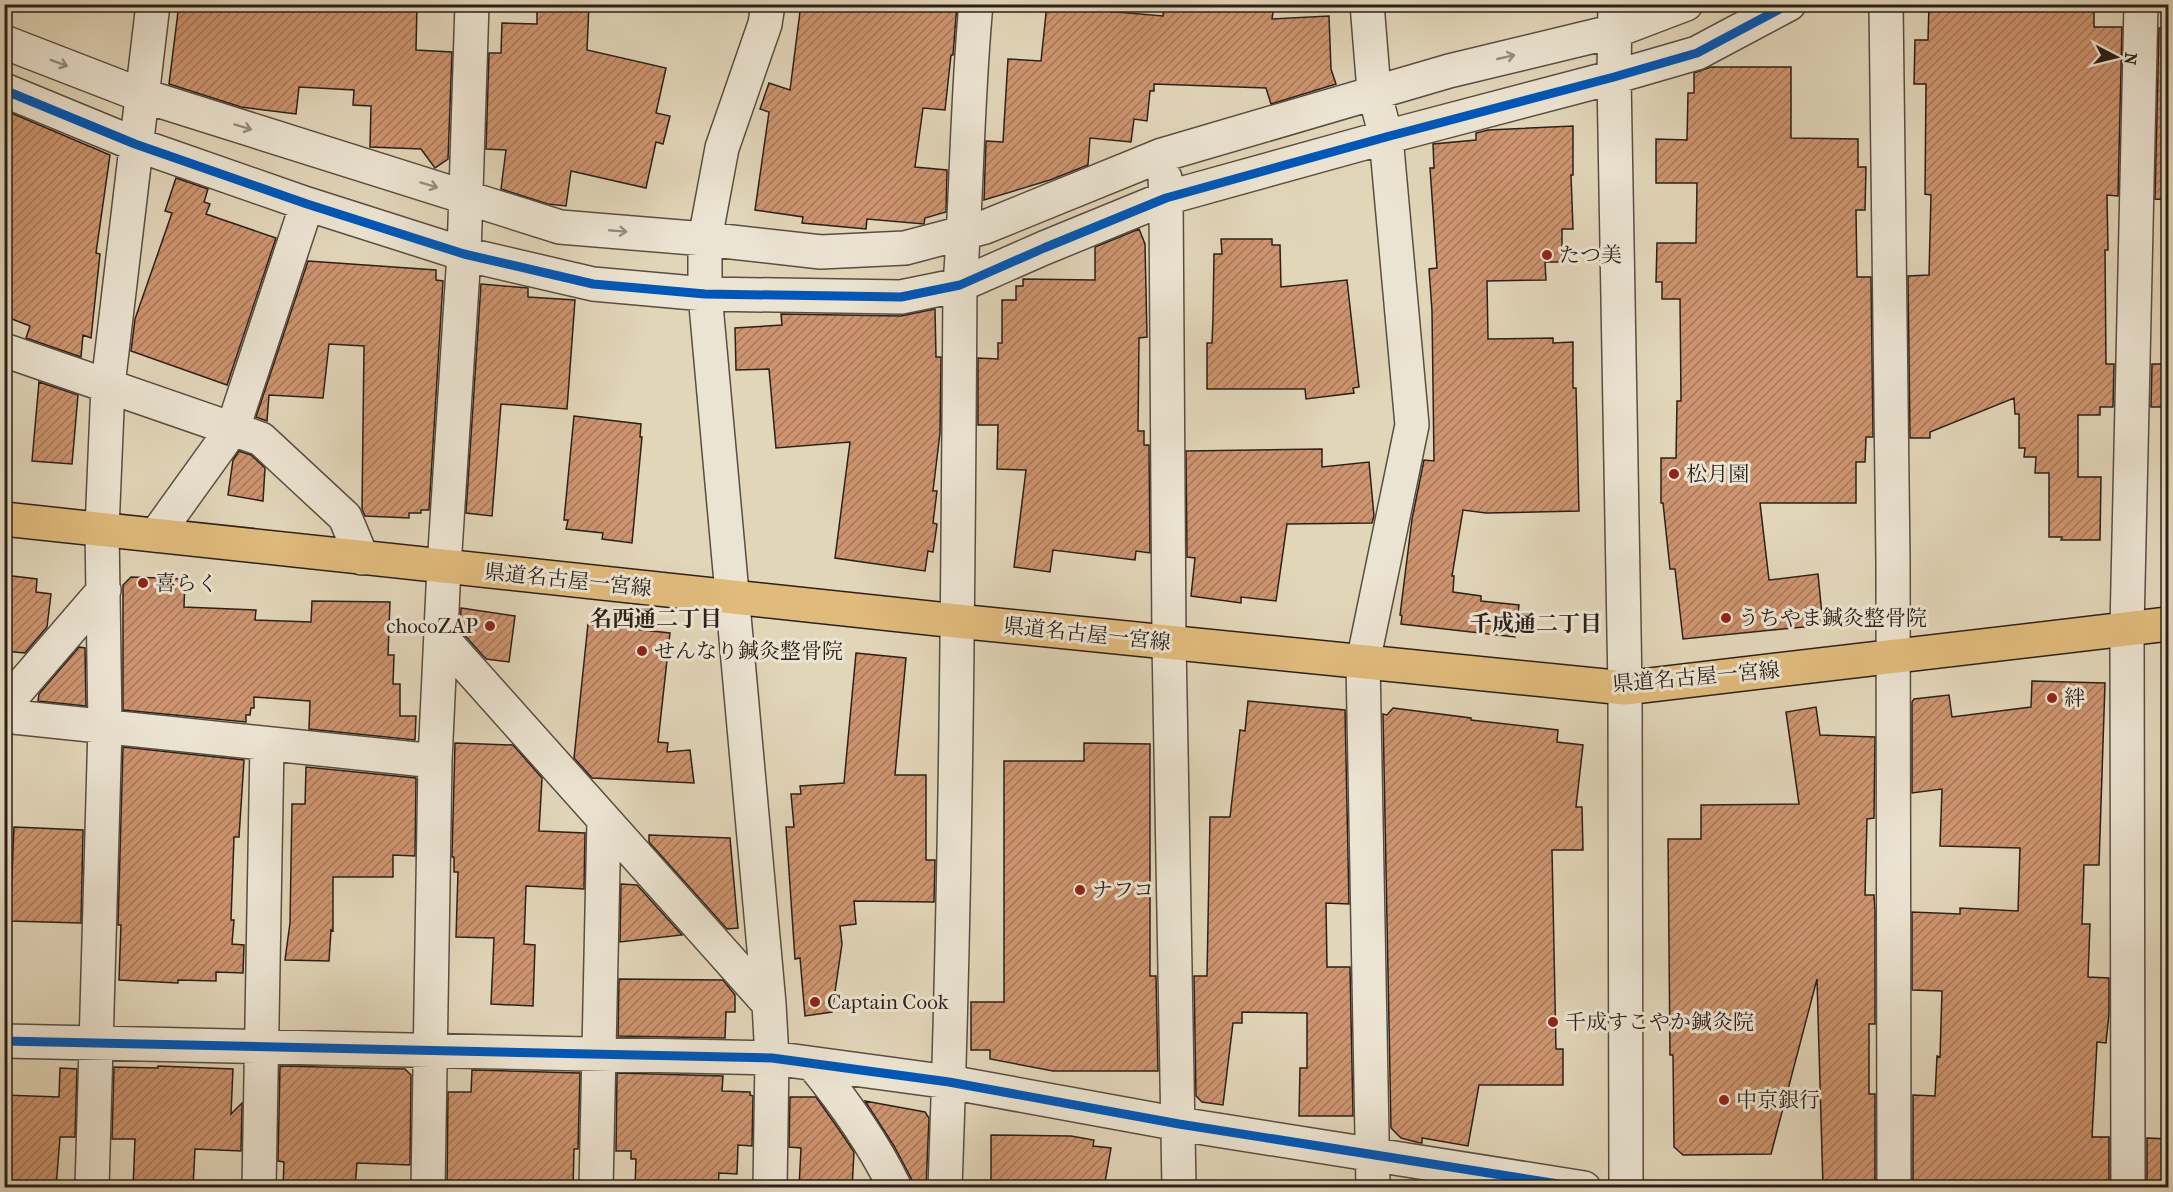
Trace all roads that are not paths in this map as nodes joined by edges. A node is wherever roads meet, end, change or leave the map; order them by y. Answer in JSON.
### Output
{"nodes":[{"id":1,"x":153,"y":4,"type":"edge"},
{"id":2,"x":472,"y":4,"type":"edge"},
{"id":3,"x":768,"y":4,"type":"edge"},
{"id":4,"x":976,"y":4,"type":"edge"},
{"id":5,"x":1367,"y":4,"type":"edge"},
{"id":6,"x":1686,"y":4,"type":"edge"},
{"id":7,"x":1789,"y":4,"type":"edge"},
{"id":8,"x":1887,"y":4,"type":"edge"},
{"id":9,"x":2141,"y":4,"type":"edge"},
{"id":10,"x":1615,"y":18,"type":"edge"},
{"id":11,"x":4,"y":42,"type":"edge"},
{"id":12,"x":1614,"y":77,"type":"junction"},
{"id":13,"x":4,"y":90,"type":"edge"},
{"id":14,"x":1374,"y":92,"type":"junction"},
{"id":15,"x":141,"y":95,"type":"junction"},
{"id":16,"x":1386,"y":137,"type":"junction"},
{"id":17,"x":135,"y":144,"type":"junction"},
{"id":18,"x":1162,"y":155,"type":"junction"},
{"id":19,"x":465,"y":196,"type":"junction"},
{"id":20,"x":1166,"y":198,"type":"junction"},
{"id":21,"x":307,"y":204,"type":"junction"},
{"id":22,"x":964,"y":232,"type":"junction"},
{"id":23,"x":705,"y":238,"type":"junction"},
{"id":24,"x":464,"y":254,"type":"junction"},
{"id":25,"x":960,"y":285,"type":"junction"},
{"id":26,"x":705,"y":294,"type":"junction"},
{"id":27,"x":4,"y":350,"type":"edge"},
{"id":28,"x":108,"y":385,"type":"junction"},
{"id":29,"x":233,"y":428,"type":"junction"},
{"id":30,"x":4,"y":519,"type":"edge"},
{"id":31,"x":102,"y":529,"type":"junction"},
{"id":32,"x":156,"y":535,"type":"junction"},
{"id":33,"x":362,"y":558,"type":"junction"},
{"id":34,"x":444,"y":567,"type":"junction"},
{"id":35,"x":104,"y":590,"type":"junction"},
{"id":36,"x":733,"y":597,"type":"junction"},
{"id":37,"x":957,"y":621,"type":"junction"},
{"id":38,"x":2169,"y":624,"type":"edge"},
{"id":39,"x":2127,"y":628,"type":"junction"},
{"id":40,"x":441,"y":638,"type":"junction"},
{"id":41,"x":1170,"y":642,"type":"junction"},
{"id":42,"x":1893,"y":657,"type":"junction"},
{"id":43,"x":1363,"y":662,"type":"junction"},
{"id":44,"x":1625,"y":688,"type":"junction"},
{"id":45,"x":4,"y":706,"type":"edge"},
{"id":46,"x":4,"y":716,"type":"edge"},
{"id":47,"x":105,"y":727,"type":"junction"},
{"id":48,"x":267,"y":744,"type":"junction"},
{"id":49,"x":435,"y":761,"type":"junction"},
{"id":50,"x":604,"y":820,"type":"junction"},
{"id":51,"x":769,"y":1004,"type":"junction"},
{"id":52,"x":4,"y":1041,"type":"edge"},
{"id":53,"x":97,"y":1043,"type":"junction"},
{"id":54,"x":263,"y":1047,"type":"junction"},
{"id":55,"x":430,"y":1052,"type":"junction"},
{"id":56,"x":600,"y":1055,"type":"junction"},
{"id":57,"x":772,"y":1058,"type":"junction"},
{"id":58,"x":813,"y":1064,"type":"junction"},
{"id":59,"x":949,"y":1082,"type":"junction"},
{"id":60,"x":1179,"y":1124,"type":"junction"},
{"id":61,"x":1373,"y":1154,"type":"junction"},
{"id":62,"x":92,"y":1188,"type":"edge"},
{"id":63,"x":259,"y":1188,"type":"edge"},
{"id":64,"x":428,"y":1188,"type":"edge"},
{"id":65,"x":596,"y":1188,"type":"edge"},
{"id":66,"x":770,"y":1188,"type":"edge"},
{"id":67,"x":895,"y":1188,"type":"edge"},
{"id":68,"x":945,"y":1188,"type":"edge"},
{"id":69,"x":1179,"y":1188,"type":"edge"},
{"id":70,"x":1373,"y":1188,"type":"edge"},
{"id":71,"x":1584,"y":1188,"type":"edge"},
{"id":72,"x":1626,"y":1188,"type":"edge"},
{"id":73,"x":1894,"y":1188,"type":"edge"},
{"id":74,"x":2128,"y":1188,"type":"edge"}],
"edges":[{"from":1,"to":15,"type":"street"},
{"from":2,"to":19,"type":"street"},
{"from":3,"to":23,"type":"street"},
{"from":4,"to":22,"type":"street"},
{"from":5,"to":14,"type":"street"},
{"from":6,"to":10,"type":"street"},
{"from":7,"to":12,"type":"street"},
{"from":8,"to":42,"type":"street"},
{"from":9,"to":39,"type":"street"},
{"from":10,"to":12,"type":"street"},
{"from":14,"to":10,"type":"street","one_way":true},
{"from":11,"to":15,"type":"street","one_way":true},
{"from":12,"to":16,"type":"street"},
{"from":12,"to":44,"type":"street"},
{"from":13,"to":17,"type":"street"},
{"from":14,"to":16,"type":"street"},
{"from":14,"to":18,"type":"street"},
{"from":15,"to":17,"type":"street"},
{"from":15,"to":19,"type":"street","one_way":true},
{"from":16,"to":20,"type":"street"},
{"from":16,"to":43,"type":"street"},
{"from":17,"to":21,"type":"street"},
{"from":17,"to":28,"type":"street"},
{"from":18,"to":20,"type":"street"},
{"from":18,"to":22,"type":"street"},
{"from":19,"to":23,"type":"street","one_way":true},
{"from":19,"to":24,"type":"street"},
{"from":20,"to":25,"type":"street"},
{"from":20,"to":41,"type":"street"},
{"from":21,"to":24,"type":"street"},
{"from":21,"to":29,"type":"street"},
{"from":22,"to":23,"type":"street"},
{"from":22,"to":25,"type":"street"},
{"from":23,"to":26,"type":"street"},
{"from":24,"to":26,"type":"street"},
{"from":24,"to":34,"type":"street"},
{"from":25,"to":26,"type":"street"},
{"from":25,"to":37,"type":"street"},
{"from":26,"to":36,"type":"street"},
{"from":27,"to":28,"type":"street"},
{"from":28,"to":29,"type":"street"},
{"from":28,"to":31,"type":"street"},
{"from":29,"to":32,"type":"street"},
{"from":29,"to":33,"type":"street"},
{"from":30,"to":31,"type":"main road","name":"県道名古屋一宮線"},
{"from":31,"to":32,"type":"main road","name":"県道名古屋一宮線"},
{"from":31,"to":35,"type":"street"},
{"from":32,"to":33,"type":"main road","name":"県道名古屋一宮線"},
{"from":33,"to":34,"type":"main road","name":"県道名古屋一宮線"},
{"from":34,"to":36,"type":"main road","name":"県道名古屋一宮線"},
{"from":34,"to":40,"type":"street"},
{"from":35,"to":45,"type":"street"},
{"from":35,"to":47,"type":"street"},
{"from":36,"to":37,"type":"main road","name":"県道名古屋一宮線"},
{"from":36,"to":51,"type":"street"},
{"from":37,"to":41,"type":"main road","name":"県道名古屋一宮線"},
{"from":37,"to":59,"type":"street"},
{"from":38,"to":39,"type":"main road","name":"県道名古屋一宮線"},
{"from":39,"to":42,"type":"main road","name":"県道名古屋一宮線"},
{"from":39,"to":74,"type":"street"},
{"from":40,"to":49,"type":"street"},
{"from":40,"to":50,"type":"street"},
{"from":41,"to":43,"type":"main road","name":"県道名古屋一宮線"},
{"from":41,"to":60,"type":"street"},
{"from":42,"to":44,"type":"main road","name":"県道名古屋一宮線"},
{"from":42,"to":73,"type":"street"},
{"from":43,"to":44,"type":"main road","name":"県道名古屋一宮線"},
{"from":43,"to":61,"type":"street"},
{"from":44,"to":72,"type":"street"},
{"from":46,"to":47,"type":"street"},
{"from":47,"to":48,"type":"street"},
{"from":47,"to":53,"type":"street"},
{"from":48,"to":49,"type":"street"},
{"from":48,"to":54,"type":"street"},
{"from":49,"to":55,"type":"street"},
{"from":50,"to":51,"type":"street"},
{"from":50,"to":56,"type":"street"},
{"from":51,"to":57,"type":"street"},
{"from":52,"to":53,"type":"street"},
{"from":53,"to":54,"type":"street"},
{"from":53,"to":62,"type":"street"},
{"from":54,"to":55,"type":"street"},
{"from":54,"to":63,"type":"street"},
{"from":55,"to":56,"type":"street"},
{"from":55,"to":64,"type":"street"},
{"from":56,"to":57,"type":"street"},
{"from":56,"to":65,"type":"street"},
{"from":57,"to":58,"type":"street"},
{"from":57,"to":66,"type":"street"},
{"from":58,"to":59,"type":"street"},
{"from":58,"to":67,"type":"street"},
{"from":59,"to":60,"type":"street"},
{"from":59,"to":68,"type":"street"},
{"from":60,"to":61,"type":"street"},
{"from":60,"to":69,"type":"street"},
{"from":61,"to":70,"type":"street"},
{"from":61,"to":71,"type":"street"}]}
